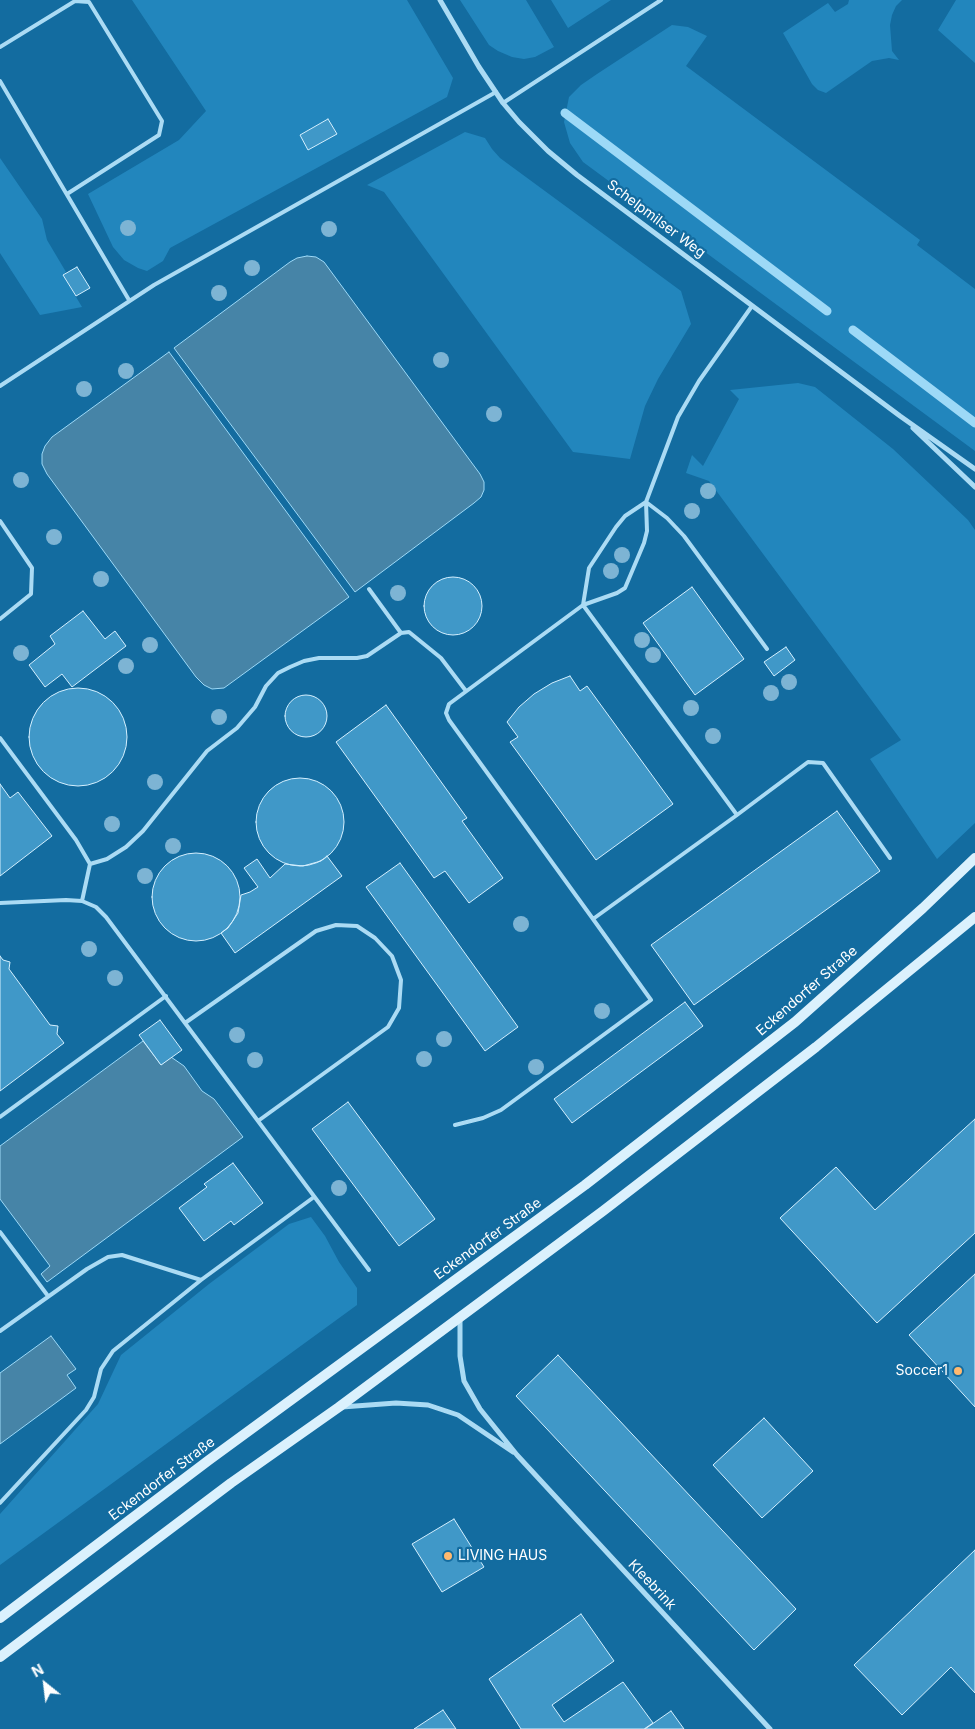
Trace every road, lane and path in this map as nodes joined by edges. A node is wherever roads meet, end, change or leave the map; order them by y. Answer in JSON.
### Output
{"nodes":[{"id":1,"x":440,"y":0,"type":"edge"},
{"id":2,"x":661,"y":0,"type":"edge"},
{"id":3,"x":0,"y":47,"type":"edge"},
{"id":4,"x":0,"y":81,"type":"edge"},
{"id":5,"x":496,"y":92,"type":"junction"},
{"id":6,"x":504,"y":103,"type":"junction"},
{"id":7,"x":66,"y":194,"type":"junction"},
{"id":8,"x":129,"y":300,"type":"junction"},
{"id":9,"x":752,"y":306,"type":"junction"},
{"id":10,"x":0,"y":386,"type":"edge"},
{"id":11,"x":900,"y":416,"type":"junction"},
{"id":12,"x":975,"y":469,"type":"edge"},
{"id":13,"x":975,"y":487,"type":"edge"},
{"id":14,"x":646,"y":502,"type":"junction"},
{"id":15,"x":0,"y":521,"type":"edge"},
{"id":16,"x":369,"y":589,"type":"dead end"},
{"id":17,"x":583,"y":605,"type":"junction"},
{"id":18,"x":0,"y":619,"type":"edge"},
{"id":19,"x":401,"y":633,"type":"junction"},
{"id":20,"x":767,"y":650,"type":"dead end"},
{"id":21,"x":466,"y":691,"type":"junction"},
{"id":22,"x":0,"y":738,"type":"edge"},
{"id":23,"x":737,"y":815,"type":"junction"},
{"id":24,"x":890,"y":858,"type":"dead end"},
{"id":25,"x":975,"y":858,"type":"edge"},
{"id":26,"x":90,"y":864,"type":"junction"},
{"id":27,"x":82,"y":902,"type":"junction"},
{"id":28,"x":0,"y":903,"type":"edge"},
{"id":29,"x":975,"y":917,"type":"edge"},
{"id":30,"x":592,"y":919,"type":"junction"},
{"id":31,"x":166,"y":996,"type":"junction"},
{"id":32,"x":185,"y":1023,"type":"junction"},
{"id":33,"x":0,"y":1117,"type":"edge"},
{"id":34,"x":258,"y":1121,"type":"junction"},
{"id":35,"x":455,"y":1126,"type":"dead end"},
{"id":36,"x":314,"y":1197,"type":"junction"},
{"id":37,"x":0,"y":1232,"type":"edge"},
{"id":38,"x":370,"y":1270,"type":"dead end"},
{"id":39,"x":201,"y":1280,"type":"junction"},
{"id":40,"x":48,"y":1296,"type":"junction"},
{"id":41,"x":460,"y":1318,"type":"junction"},
{"id":42,"x":0,"y":1331,"type":"edge"},
{"id":43,"x":339,"y":1407,"type":"junction"},
{"id":44,"x":517,"y":1455,"type":"junction"},
{"id":45,"x":0,"y":1503,"type":"edge"},
{"id":46,"x":0,"y":1618,"type":"edge"},
{"id":47,"x":0,"y":1657,"type":"edge"},
{"id":48,"x":770,"y":1729,"type":"edge"}],
"edges":[{"from":1,"to":5,"type":"street","name":"Schelpmilser Weg"},
{"from":2,"to":6,"type":"lane"},
{"from":3,"to":7,"type":"lane"},
{"from":4,"to":7,"type":"lane"},
{"from":5,"to":6,"type":"street","name":"Schelpmilser Weg"},
{"from":5,"to":8,"type":"lane"},
{"from":6,"to":9,"type":"street","name":"Schelpmilser Weg"},
{"from":7,"to":8,"type":"lane"},
{"from":8,"to":10,"type":"lane"},
{"from":9,"to":11,"type":"street","name":"Schelpmilser Weg"},
{"from":9,"to":14,"type":"lane"},
{"from":11,"to":12,"type":"street","name":"Schelpmilser Weg"},
{"from":11,"to":13,"type":"street","name":"Schelpmilser Weg"},
{"from":14,"to":17,"type":"lane"},
{"from":14,"to":17,"type":"lane"},
{"from":14,"to":20,"type":"lane"},
{"from":15,"to":18,"type":"lane"},
{"from":16,"to":19,"type":"lane"},
{"from":17,"to":21,"type":"lane"},
{"from":17,"to":23,"type":"lane"},
{"from":19,"to":21,"type":"lane"},
{"from":19,"to":26,"type":"lane"},
{"from":21,"to":30,"type":"lane"},
{"from":22,"to":26,"type":"lane"},
{"from":23,"to":24,"type":"lane"},
{"from":23,"to":30,"type":"lane"},
{"from":25,"to":46,"type":"main road","name":"Eckendorfer Straße"},
{"from":26,"to":27,"type":"lane"},
{"from":27,"to":28,"type":"lane"},
{"from":27,"to":31,"type":"lane"},
{"from":29,"to":41,"type":"main road"},
{"from":30,"to":35,"type":"lane"},
{"from":31,"to":32,"type":"lane"},
{"from":31,"to":33,"type":"lane"},
{"from":32,"to":34,"type":"lane"},
{"from":32,"to":34,"type":"lane"},
{"from":34,"to":36,"type":"lane"},
{"from":36,"to":38,"type":"lane"},
{"from":36,"to":39,"type":"lane"},
{"from":37,"to":40,"type":"lane"},
{"from":39,"to":40,"type":"lane"},
{"from":39,"to":45,"type":"lane"},
{"from":40,"to":42,"type":"lane"},
{"from":41,"to":43,"type":"main road"},
{"from":41,"to":44,"type":"street","name":"Kleebrink"},
{"from":43,"to":44,"type":"street","name":"Kleebrink"},
{"from":43,"to":47,"type":"main road"},
{"from":44,"to":48,"type":"street","name":"Kleebrink"}]}
